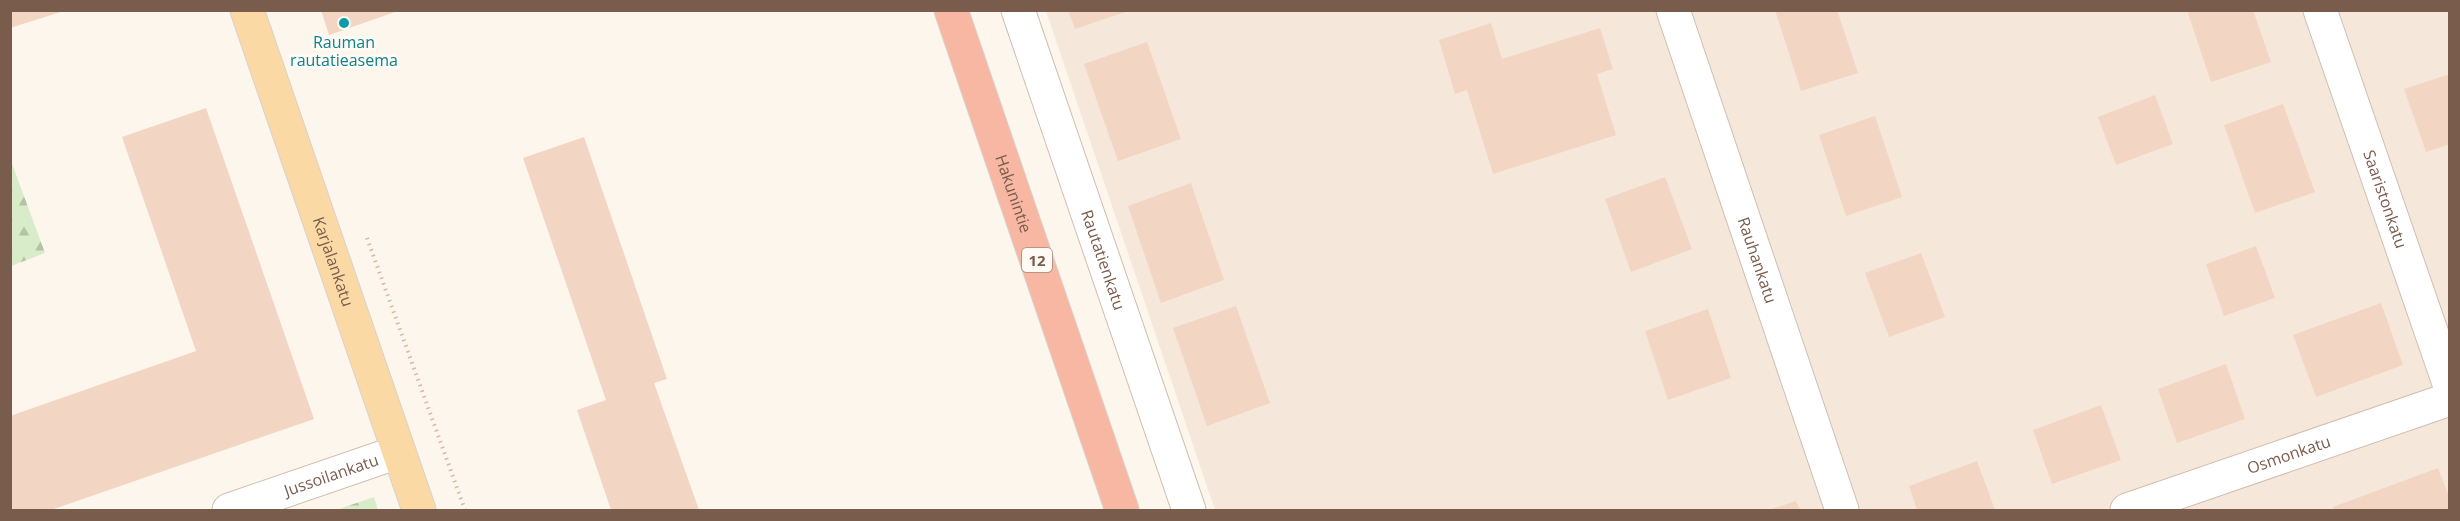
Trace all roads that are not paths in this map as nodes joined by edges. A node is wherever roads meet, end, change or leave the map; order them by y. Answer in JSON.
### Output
{"nodes":[{"id":1,"x":247,"y":10,"type":"edge"},
{"id":2,"x":951,"y":10,"type":"edge"},
{"id":3,"x":1018,"y":10,"type":"edge"},
{"id":4,"x":1673,"y":10,"type":"edge"},
{"id":5,"x":2320,"y":10,"type":"edge"},
{"id":6,"x":2450,"y":386,"type":"edge"},
{"id":7,"x":2450,"y":399,"type":"edge"},
{"id":8,"x":398,"y":452,"type":"junction"},
{"id":9,"x":229,"y":510,"type":"edge"},
{"id":10,"x":419,"y":510,"type":"edge"},
{"id":11,"x":1122,"y":510,"type":"edge"},
{"id":12,"x":1189,"y":510,"type":"edge"},
{"id":13,"x":1842,"y":510,"type":"edge"},
{"id":14,"x":2127,"y":510,"type":"edge"}],
"edges":[{"from":1,"to":8,"type":"main road","name":"Karjalankatu"},
{"from":2,"to":11,"type":"highway","name":"Hakunintie","number":"12"},
{"from":3,"to":12,"type":"street","name":"Rautatienkatu"},
{"from":4,"to":13,"type":"street","name":"Rauhankatu"},
{"from":5,"to":6,"type":"street","name":"Saaristonkatu"},
{"from":7,"to":14,"type":"street","name":"Osmonkatu"},
{"from":8,"to":9,"type":"street","name":"Jussoilankatu"},
{"from":8,"to":10,"type":"main road","name":"Karjalankatu"}]}
